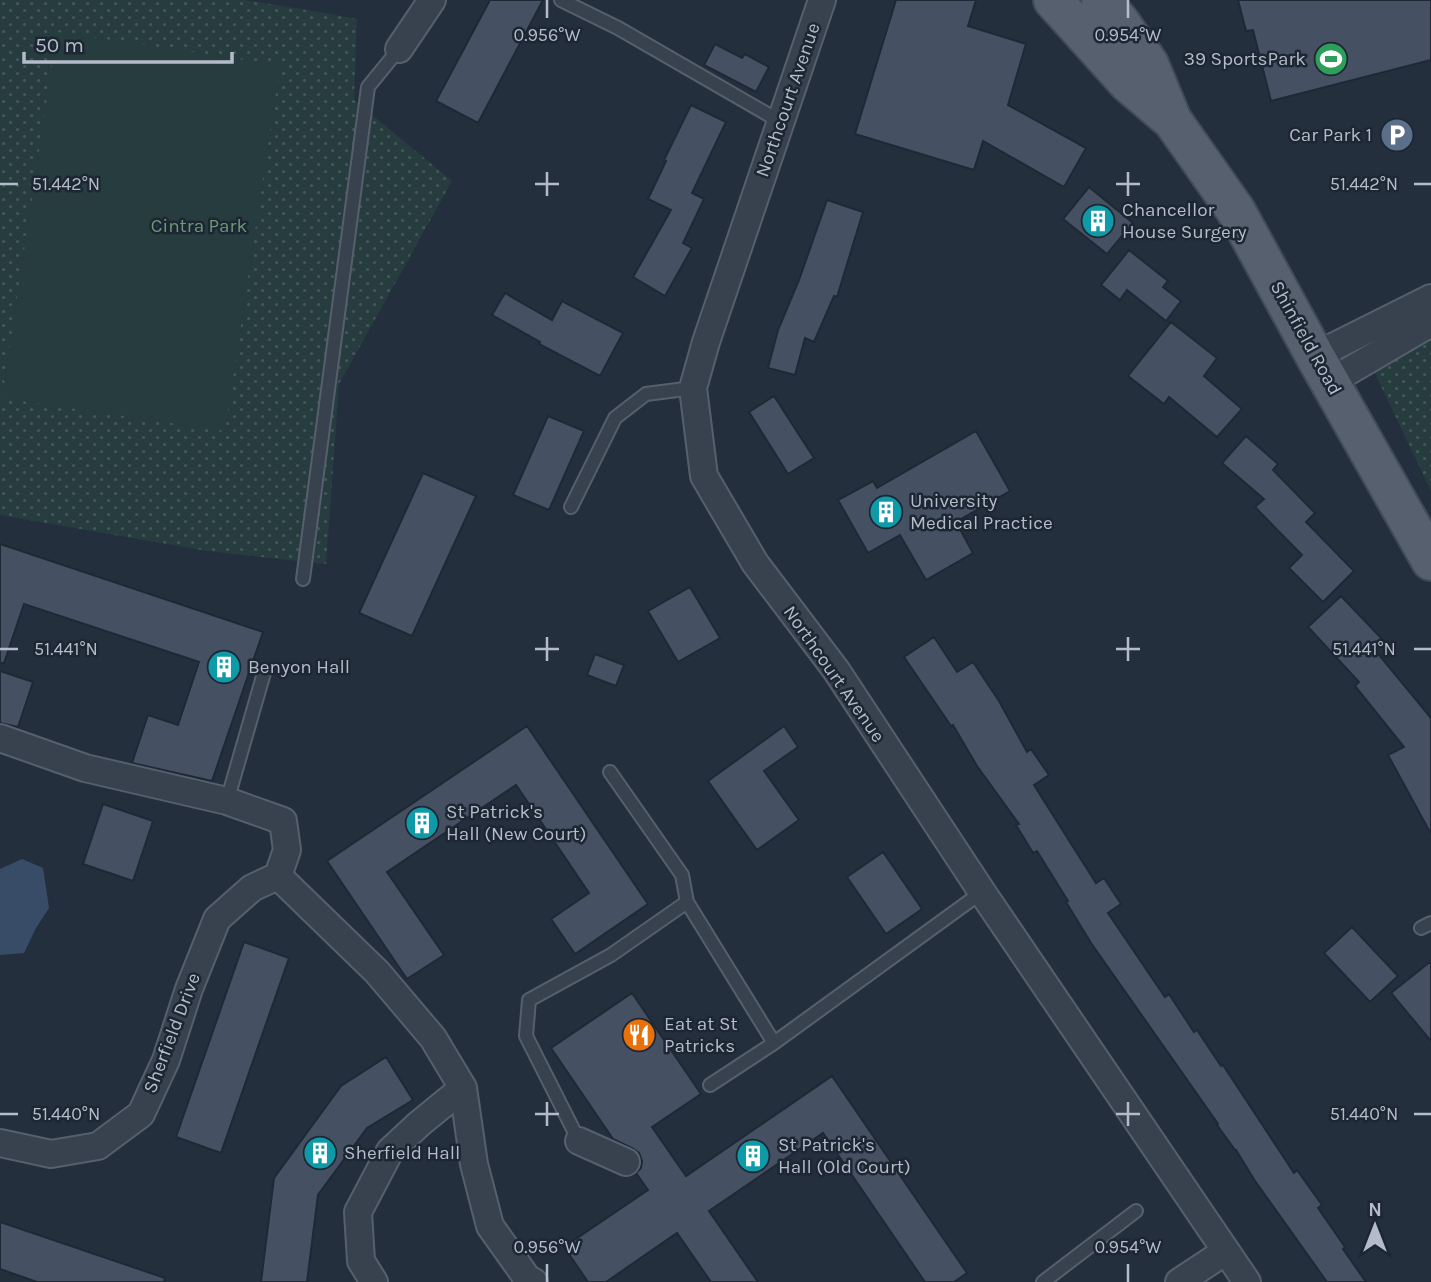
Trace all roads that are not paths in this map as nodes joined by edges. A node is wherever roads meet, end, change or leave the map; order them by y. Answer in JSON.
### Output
{"nodes":[{"id":1,"x":432,"y":0,"type":"edge"},
{"id":2,"x":561,"y":0,"type":"edge"},
{"id":3,"x":822,"y":0,"type":"edge"},
{"id":4,"x":1053,"y":0,"type":"edge"},
{"id":5,"x":1101,"y":0,"type":"edge"},
{"id":6,"x":399,"y":49,"type":"joint"},
{"id":7,"x":1172,"y":120,"type":"junction"},
{"id":8,"x":781,"y":122,"type":"junction"},
{"id":9,"x":1431,"y":298,"type":"edge"},
{"id":10,"x":1431,"y":323,"type":"edge"},
{"id":11,"x":1322,"y":369,"type":"junction"},
{"id":12,"x":693,"y":388,"type":"junction"},
{"id":13,"x":571,"y":507,"type":"dead end"},
{"id":14,"x":1431,"y":561,"type":"edge"},
{"id":15,"x":303,"y":579,"type":"dead end"},
{"id":16,"x":264,"y":673,"type":"dead end"},
{"id":17,"x":0,"y":738,"type":"edge"},
{"id":18,"x":610,"y":772,"type":"dead end"},
{"id":19,"x":227,"y":801,"type":"junction"},
{"id":20,"x":278,"y":876,"type":"junction"},
{"id":21,"x":982,"y":892,"type":"junction"},
{"id":22,"x":687,"y":902,"type":"junction"},
{"id":23,"x":774,"y":1043,"type":"junction"},
{"id":24,"x":710,"y":1085,"type":"dead end"},
{"id":25,"x":464,"y":1088,"type":"junction"},
{"id":26,"x":579,"y":1141,"type":"joint"},
{"id":27,"x":0,"y":1143,"type":"edge"},
{"id":28,"x":626,"y":1162,"type":"dead end"},
{"id":29,"x":1136,"y":1211,"type":"dead end"},
{"id":30,"x":1226,"y":1251,"type":"junction"},
{"id":31,"x":374,"y":1282,"type":"edge"},
{"id":32,"x":534,"y":1282,"type":"edge"},
{"id":33,"x":1043,"y":1282,"type":"edge"},
{"id":34,"x":1180,"y":1282,"type":"edge"},
{"id":35,"x":1247,"y":1282,"type":"edge"}],
"edges":[{"from":1,"to":6,"type":"street"},
{"from":2,"to":8,"type":"lane"},
{"from":3,"to":8,"type":"street","name":"Northcourt Avenue"},
{"from":4,"to":7,"type":"main road","name":"Shinfield Road"},
{"from":5,"to":7,"type":"main road","name":"Shinfield Road"},
{"from":6,"to":15,"type":"lane"},
{"from":7,"to":11,"type":"main road","name":"Shinfield Road"},
{"from":8,"to":12,"type":"street","name":"Northcourt Avenue"},
{"from":9,"to":11,"type":"street"},
{"from":10,"to":11,"type":"street"},
{"from":11,"to":14,"type":"main road","name":"Shinfield Road"},
{"from":12,"to":13,"type":"lane"},
{"from":12,"to":21,"type":"street","name":"Northcourt Avenue"},
{"from":16,"to":19,"type":"lane"},
{"from":17,"to":19,"type":"street"},
{"from":18,"to":22,"type":"lane"},
{"from":19,"to":20,"type":"street"},
{"from":20,"to":25,"type":"street"},
{"from":20,"to":27,"type":"street","name":"Sherfield Drive"},
{"from":21,"to":23,"type":"lane"},
{"from":21,"to":30,"type":"street","name":"Northcourt Avenue"},
{"from":22,"to":23,"type":"lane"},
{"from":22,"to":26,"type":"lane"},
{"from":23,"to":24,"type":"lane"},
{"from":25,"to":31,"type":"street"},
{"from":25,"to":32,"type":"street"},
{"from":26,"to":28,"type":"street"},
{"from":29,"to":33,"type":"lane"},
{"from":30,"to":34,"type":"street"},
{"from":30,"to":35,"type":"street","name":"Northcourt Avenue"}]}
